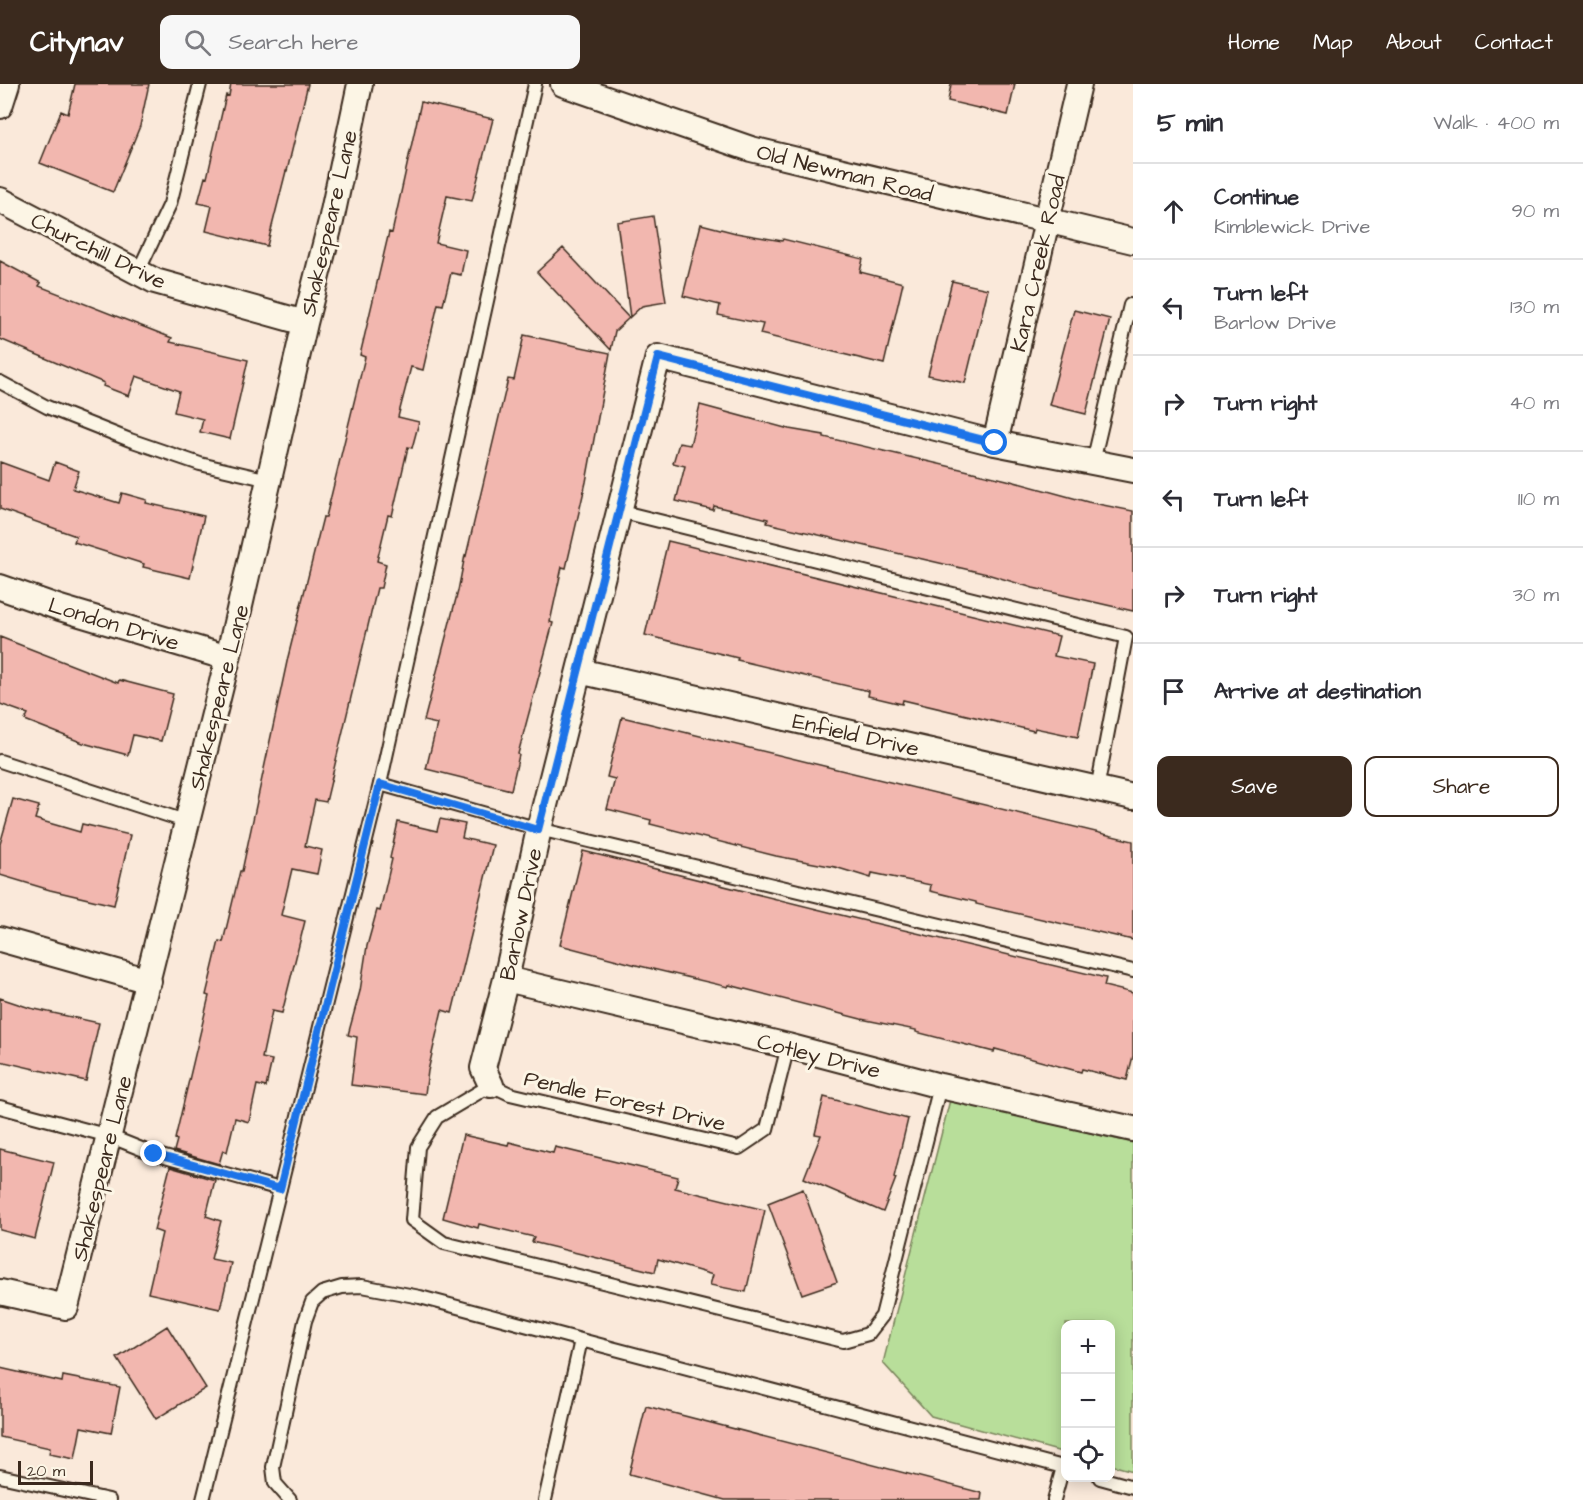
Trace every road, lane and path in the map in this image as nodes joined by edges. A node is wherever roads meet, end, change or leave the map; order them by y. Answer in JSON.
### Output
{"nodes":[{"id":1,"x":7,"y":84,"type":"edge"},
{"id":2,"x":200,"y":84,"type":"edge"},
{"id":3,"x":360,"y":84,"type":"edge"},
{"id":4,"x":536,"y":84,"type":"edge"},
{"id":5,"x":563,"y":84,"type":"edge"},
{"id":6,"x":1079,"y":84,"type":"edge"},
{"id":7,"x":0,"y":106,"type":"edge"},
{"id":8,"x":0,"y":200,"type":"edge"},
{"id":9,"x":1046,"y":220,"type":"junction"},
{"id":10,"x":1133,"y":241,"type":"edge"},
{"id":11,"x":138,"y":272,"type":"junction"},
{"id":12,"x":1133,"y":306,"type":"edge"},
{"id":13,"x":305,"y":323,"type":"junction"},
{"id":14,"x":0,"y":382,"type":"edge"},
{"id":15,"x":995,"y":443,"type":"junction"},
{"id":16,"x":1093,"y":462,"type":"junction"},
{"id":17,"x":1133,"y":470,"type":"edge"},
{"id":18,"x":269,"y":480,"type":"junction"},
{"id":19,"x":619,"y":511,"type":"junction"},
{"id":20,"x":0,"y":587,"type":"edge"},
{"id":21,"x":228,"y":658,"type":"junction"},
{"id":22,"x":579,"y":671,"type":"junction"},
{"id":23,"x":0,"y":761,"type":"edge"},
{"id":24,"x":380,"y":784,"type":"junction"},
{"id":25,"x":1096,"y":789,"type":"junction"},
{"id":26,"x":1133,"y":797,"type":"edge"},
{"id":27,"x":188,"y":822,"type":"junction"},
{"id":28,"x":538,"y":830,"type":"junction"},
{"id":29,"x":0,"y":939,"type":"edge"},
{"id":30,"x":1133,"y":971,"type":"edge"},
{"id":31,"x":506,"y":979,"type":"junction"},
{"id":32,"x":149,"y":981,"type":"junction"},
{"id":33,"x":788,"y":1046,"type":"junction"},
{"id":34,"x":491,"y":1085,"type":"junction"},
{"id":35,"x":940,"y":1086,"type":"junction"},
{"id":36,"x":0,"y":1107,"type":"edge"},
{"id":37,"x":1133,"y":1129,"type":"edge"},
{"id":38,"x":109,"y":1136,"type":"junction"},
{"id":39,"x":280,"y":1189,"type":"junction"},
{"id":40,"x":0,"y":1292,"type":"edge"},
{"id":41,"x":581,"y":1340,"type":"junction"},
{"id":42,"x":1061,"y":1466,"type":"edge"},
{"id":43,"x":0,"y":1476,"type":"edge"},
{"id":44,"x":1061,"y":1477,"type":"edge"},
{"id":45,"x":1115,"y":1482,"type":"edge"},
{"id":46,"x":1133,"y":1487,"type":"edge"},
{"id":47,"x":109,"y":1500,"type":"edge"},
{"id":48,"x":203,"y":1500,"type":"edge"},
{"id":49,"x":291,"y":1500,"type":"edge"},
{"id":50,"x":545,"y":1500,"type":"edge"},
{"id":51,"x":1054,"y":1500,"type":"edge"}],
"edges":[{"from":1,"to":7,"type":"street"},
{"from":2,"to":11,"type":"lane"},
{"from":3,"to":13,"type":"street","name":"Shakespeare Lane"},
{"from":4,"to":24,"type":"lane"},
{"from":5,"to":9,"type":"street","name":"Old Newman Road"},
{"from":6,"to":9,"type":"street","name":"Kara Creek Road"},
{"from":8,"to":11,"type":"street","name":"Churchill Drive"},
{"from":9,"to":10,"type":"street","name":"Old Newman Road"},
{"from":9,"to":15,"type":"street","name":"Kara Creek Road"},
{"from":11,"to":13,"type":"street","name":"Churchill Drive"},
{"from":12,"to":16,"type":"lane"},
{"from":13,"to":18,"type":"street","name":"Shakespeare Lane"},
{"from":14,"to":18,"type":"lane"},
{"from":15,"to":16,"type":"street"},
{"from":15,"to":19,"type":"street","name":"Barlow Drive"},
{"from":16,"to":17,"type":"street"},
{"from":18,"to":21,"type":"street","name":"Shakespeare Lane"},
{"from":19,"to":22,"type":"street","name":"Barlow Drive"},
{"from":19,"to":25,"type":"lane"},
{"from":20,"to":21,"type":"street","name":"London Drive"},
{"from":21,"to":27,"type":"street","name":"Shakespeare Lane"},
{"from":22,"to":25,"type":"street","name":"Enfield Drive"},
{"from":22,"to":28,"type":"street","name":"Barlow Drive"},
{"from":23,"to":27,"type":"lane"},
{"from":24,"to":28,"type":"lane"},
{"from":24,"to":39,"type":"lane"},
{"from":25,"to":26,"type":"street","name":"Enfield Drive"},
{"from":27,"to":32,"type":"street","name":"Shakespeare Lane"},
{"from":28,"to":30,"type":"lane"},
{"from":28,"to":31,"type":"street","name":"Barlow Drive"},
{"from":29,"to":32,"type":"street"},
{"from":31,"to":33,"type":"street","name":"Cotley Drive"},
{"from":31,"to":34,"type":"street","name":"Barlow Drive"},
{"from":32,"to":38,"type":"street","name":"Shakespeare Lane"},
{"from":33,"to":34,"type":"lane","name":"Pendle Forest Drive"},
{"from":33,"to":35,"type":"street","name":"Cotley Drive"},
{"from":34,"to":35,"type":"lane"},
{"from":35,"to":37,"type":"street","name":"Cotley Drive"},
{"from":36,"to":38,"type":"lane"},
{"from":38,"to":39,"type":"lane"},
{"from":38,"to":40,"type":"street","name":"Shakespeare Lane"},
{"from":39,"to":48,"type":"lane"},
{"from":41,"to":42,"type":"lane"},
{"from":41,"to":49,"type":"lane"},
{"from":41,"to":50,"type":"lane"},
{"from":43,"to":47,"type":"lane"},
{"from":44,"to":51,"type":"lane"},
{"from":45,"to":46,"type":"lane"}]}
